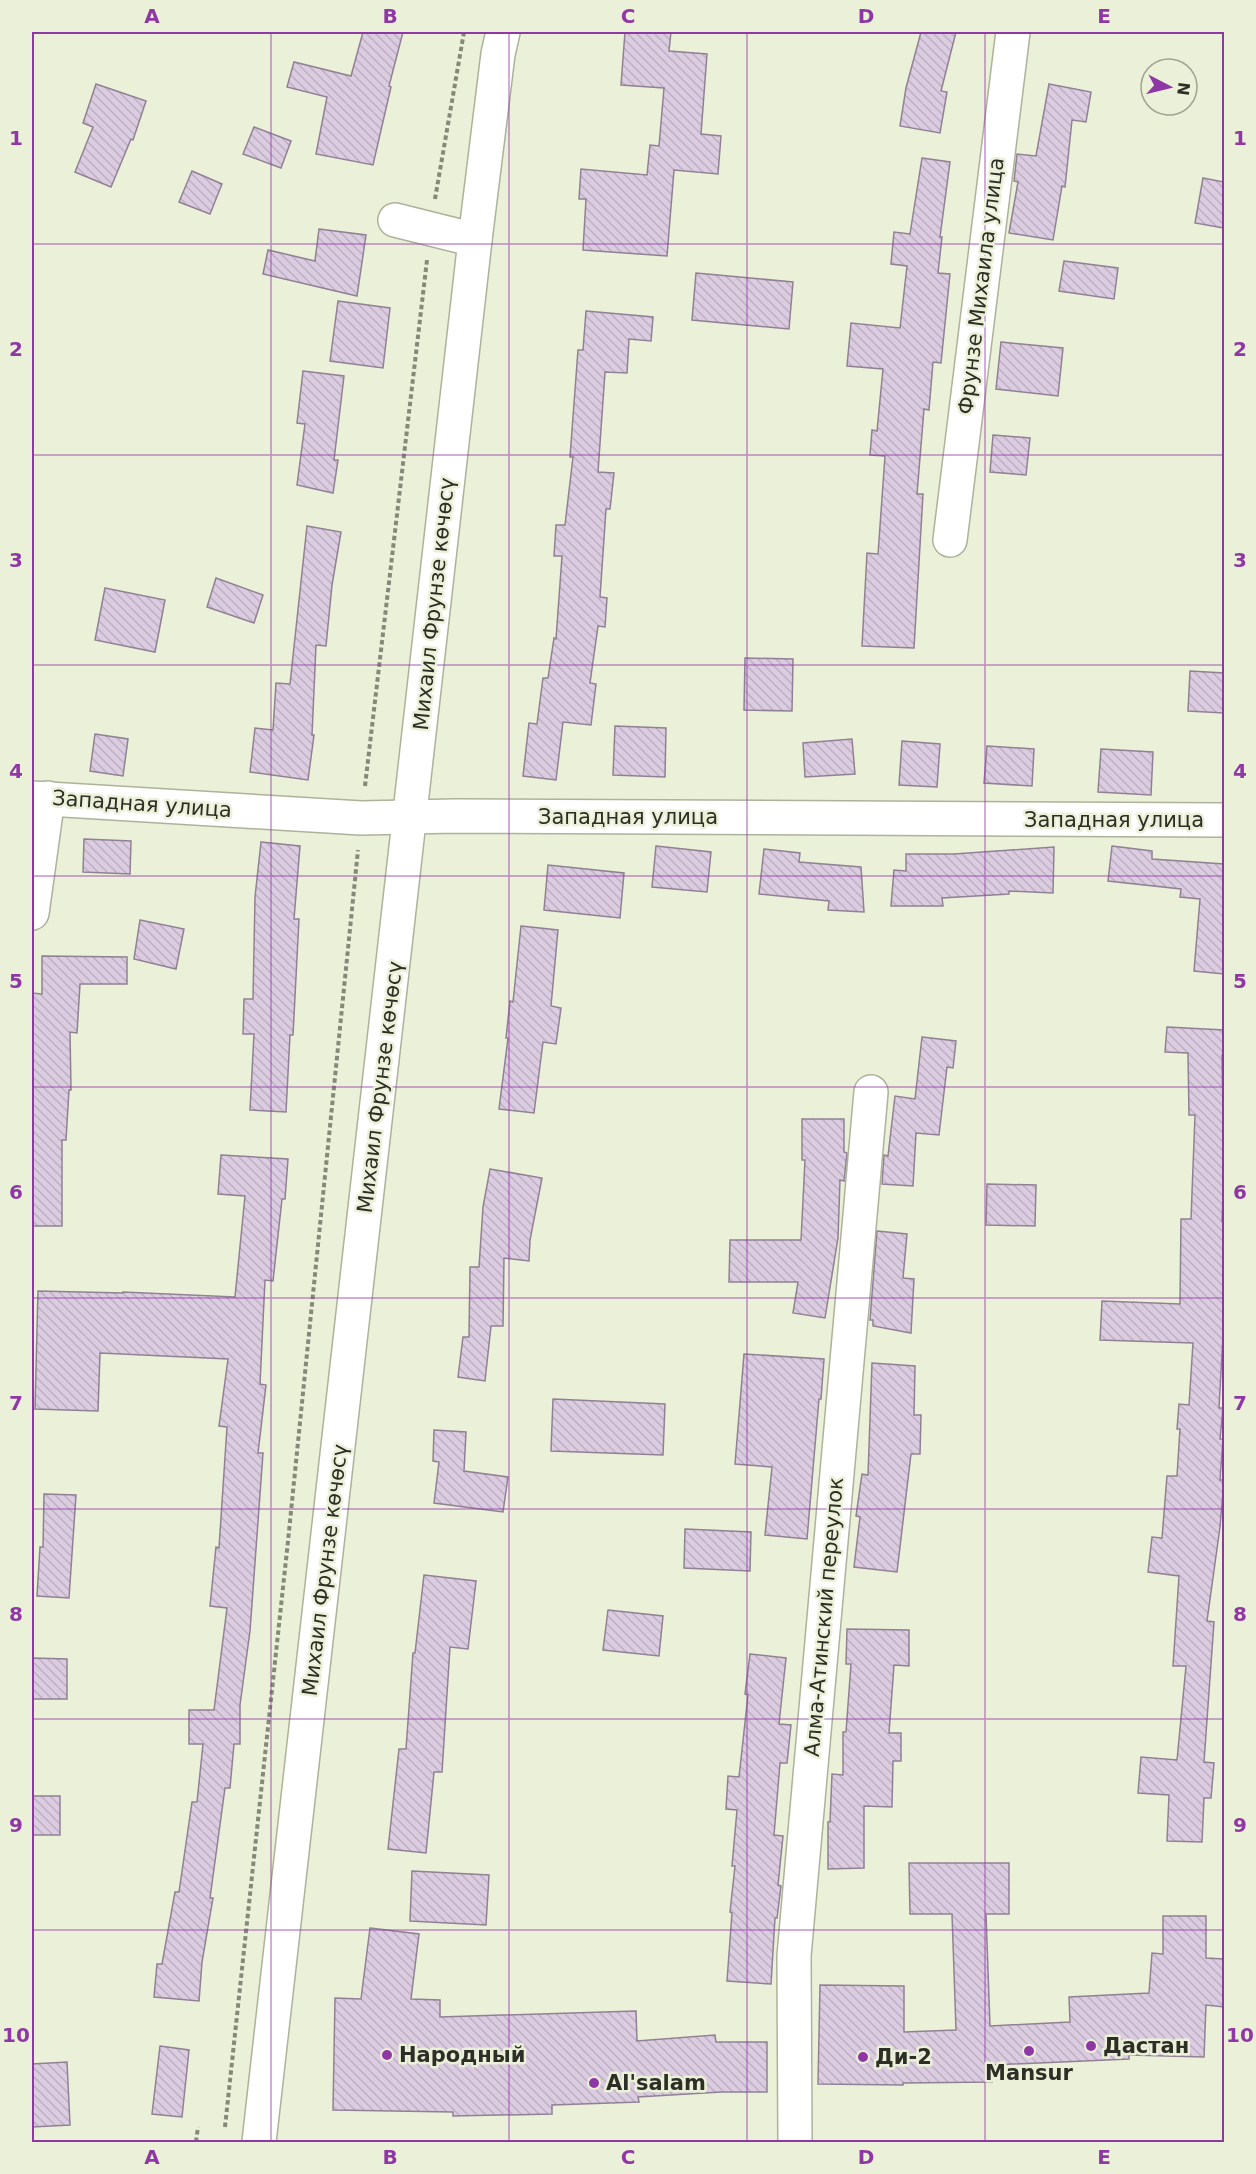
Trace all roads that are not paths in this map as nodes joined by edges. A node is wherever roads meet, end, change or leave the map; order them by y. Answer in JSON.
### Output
{"nodes":[{"id":1,"x":503,"y":32,"type":"edge"},
{"id":2,"x":1013,"y":32,"type":"edge"},
{"id":3,"x":395,"y":220,"type":"dead end"},
{"id":4,"x":475,"y":240,"type":"junction"},
{"id":5,"x":950,"y":540,"type":"dead end"},
{"id":6,"x":40,"y":798,"type":"edge"},
{"id":7,"x":411,"y":818,"type":"junction"},
{"id":8,"x":1224,"y":820,"type":"edge"},
{"id":9,"x":32,"y":913,"type":"edge"},
{"id":10,"x":871,"y":1092,"type":"dead end"},
{"id":11,"x":259,"y":2142,"type":"edge"},
{"id":12,"x":795,"y":2142,"type":"edge"}],
"edges":[{"from":1,"to":4,"type":"street","name":"Михаил Фрунзе көчөсү"},
{"from":2,"to":5,"type":"street","name":"Фрунзе Михаила улица"},
{"from":3,"to":4,"type":"street"},
{"from":4,"to":7,"type":"street","name":"Михаил Фрунзе көчөсү"},
{"from":6,"to":7,"type":"street","name":"Западная улица"},
{"from":6,"to":9,"type":"street"},
{"from":7,"to":8,"type":"street","name":"Западная улица"},
{"from":7,"to":11,"type":"street","name":"Михаил Фрунзе көчөсү"},
{"from":10,"to":12,"type":"street","name":"Алма-Атинский переулок"}]}
